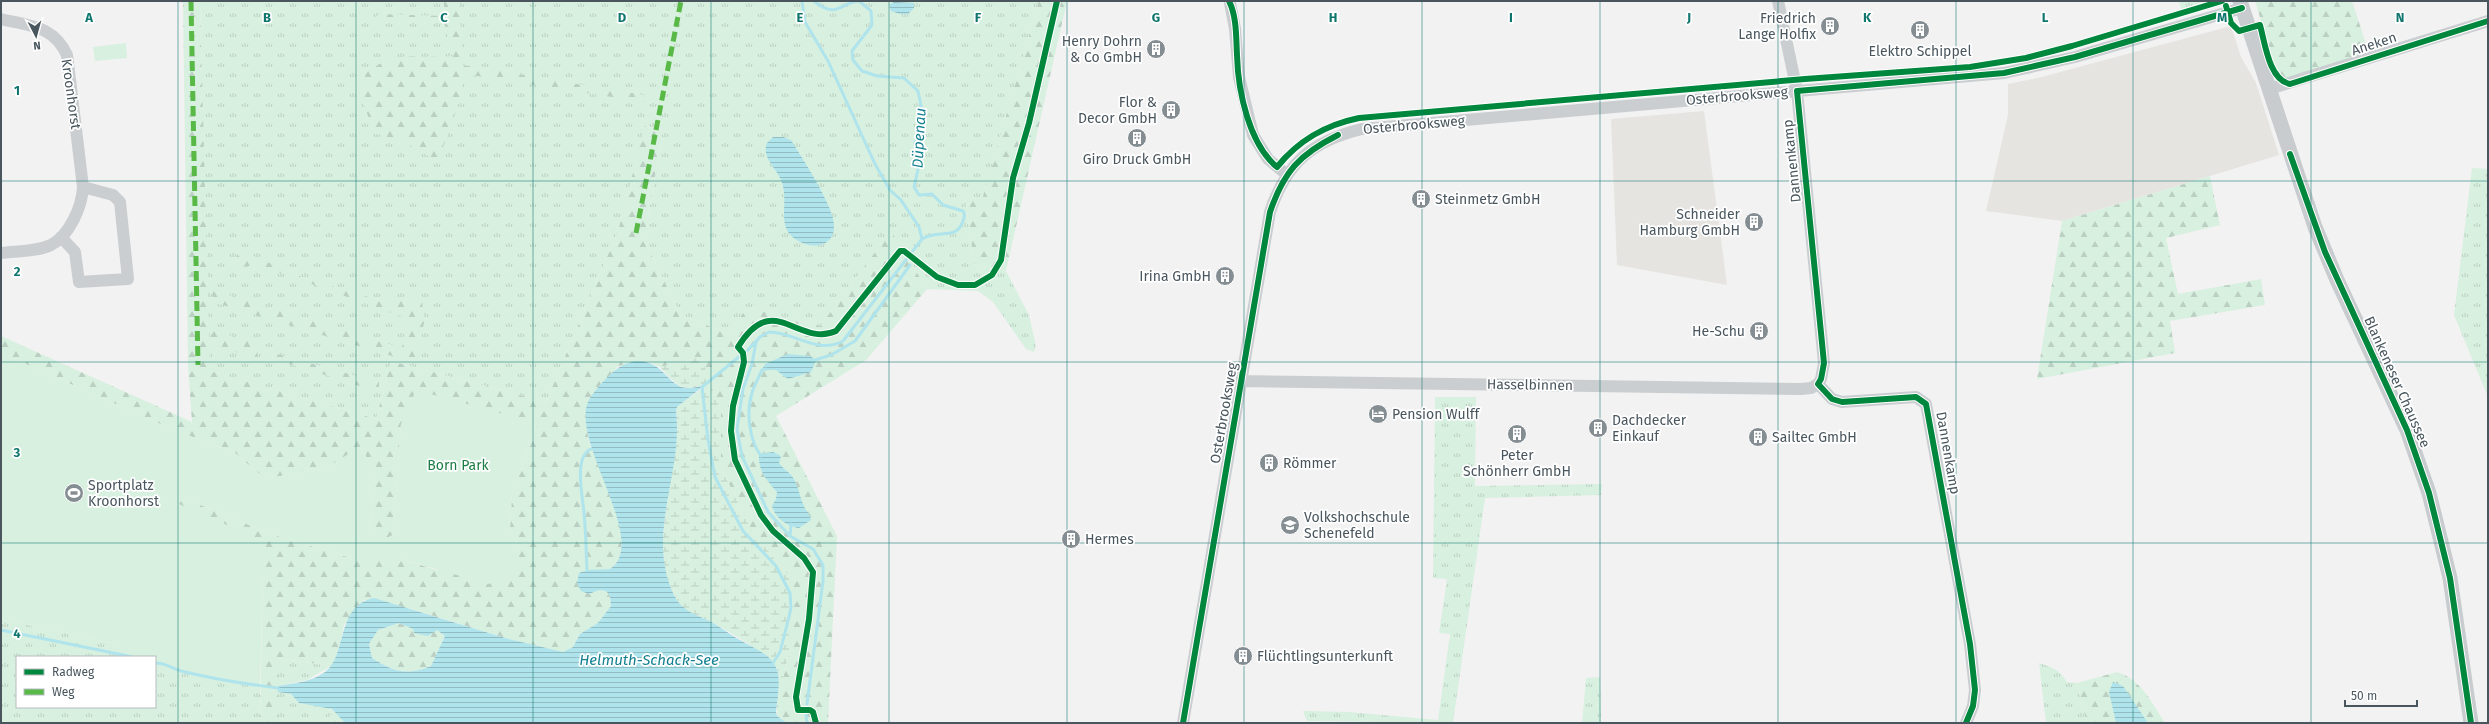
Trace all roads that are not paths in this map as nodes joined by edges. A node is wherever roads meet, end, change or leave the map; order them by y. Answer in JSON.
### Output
{"nodes":[{"id":1,"x":1778,"y":1,"type":"edge"},
{"id":2,"x":1230,"y":3,"type":"dead end"},
{"id":3,"x":2241,"y":4,"type":"edge"},
{"id":4,"x":1,"y":19,"type":"edge"},
{"id":5,"x":2488,"y":21,"type":"edge"},
{"id":6,"x":2269,"y":89,"type":"junction"},
{"id":7,"x":1797,"y":91,"type":"junction"},
{"id":8,"x":1286,"y":174,"type":"junction"},
{"id":9,"x":83,"y":187,"type":"junction"},
{"id":10,"x":61,"y":237,"type":"junction"},
{"id":11,"x":1,"y":253,"type":"edge"},
{"id":12,"x":1242,"y":381,"type":"junction"},
{"id":13,"x":1818,"y":384,"type":"junction"},
{"id":14,"x":1183,"y":723,"type":"edge"},
{"id":15,"x":1966,"y":723,"type":"edge"},
{"id":16,"x":2471,"y":723,"type":"edge"}],
"edges":[{"from":1,"to":7,"type":"street","name":"Dannenkamp"},
{"from":2,"to":8,"type":"street"},
{"from":3,"to":6,"type":"main road","name":"Blankeneser Chaussee"},
{"from":3,"to":7,"type":"street","name":"Osterbrooksweg"},
{"from":4,"to":9,"type":"street","name":"Kroonhorst"},
{"from":5,"to":6,"type":"street","name":"Aneken"},
{"from":6,"to":16,"type":"main road","name":"Blankeneser Chaussee"},
{"from":7,"to":8,"type":"street","name":"Osterbrooksweg"},
{"from":7,"to":13,"type":"street","name":"Dannenkamp"},
{"from":8,"to":12,"type":"street","name":"Osterbrooksweg"},
{"from":9,"to":10,"type":"street","name":"Kroonhorst"},
{"from":9,"to":10,"type":"street"},
{"from":10,"to":11,"type":"street","name":"Kroonhorst"},
{"from":12,"to":13,"type":"street","name":"Hasselbinnen"},
{"from":12,"to":14,"type":"street","name":"Osterbrooksweg"},
{"from":13,"to":15,"type":"street","name":"Dannenkamp"}]}
